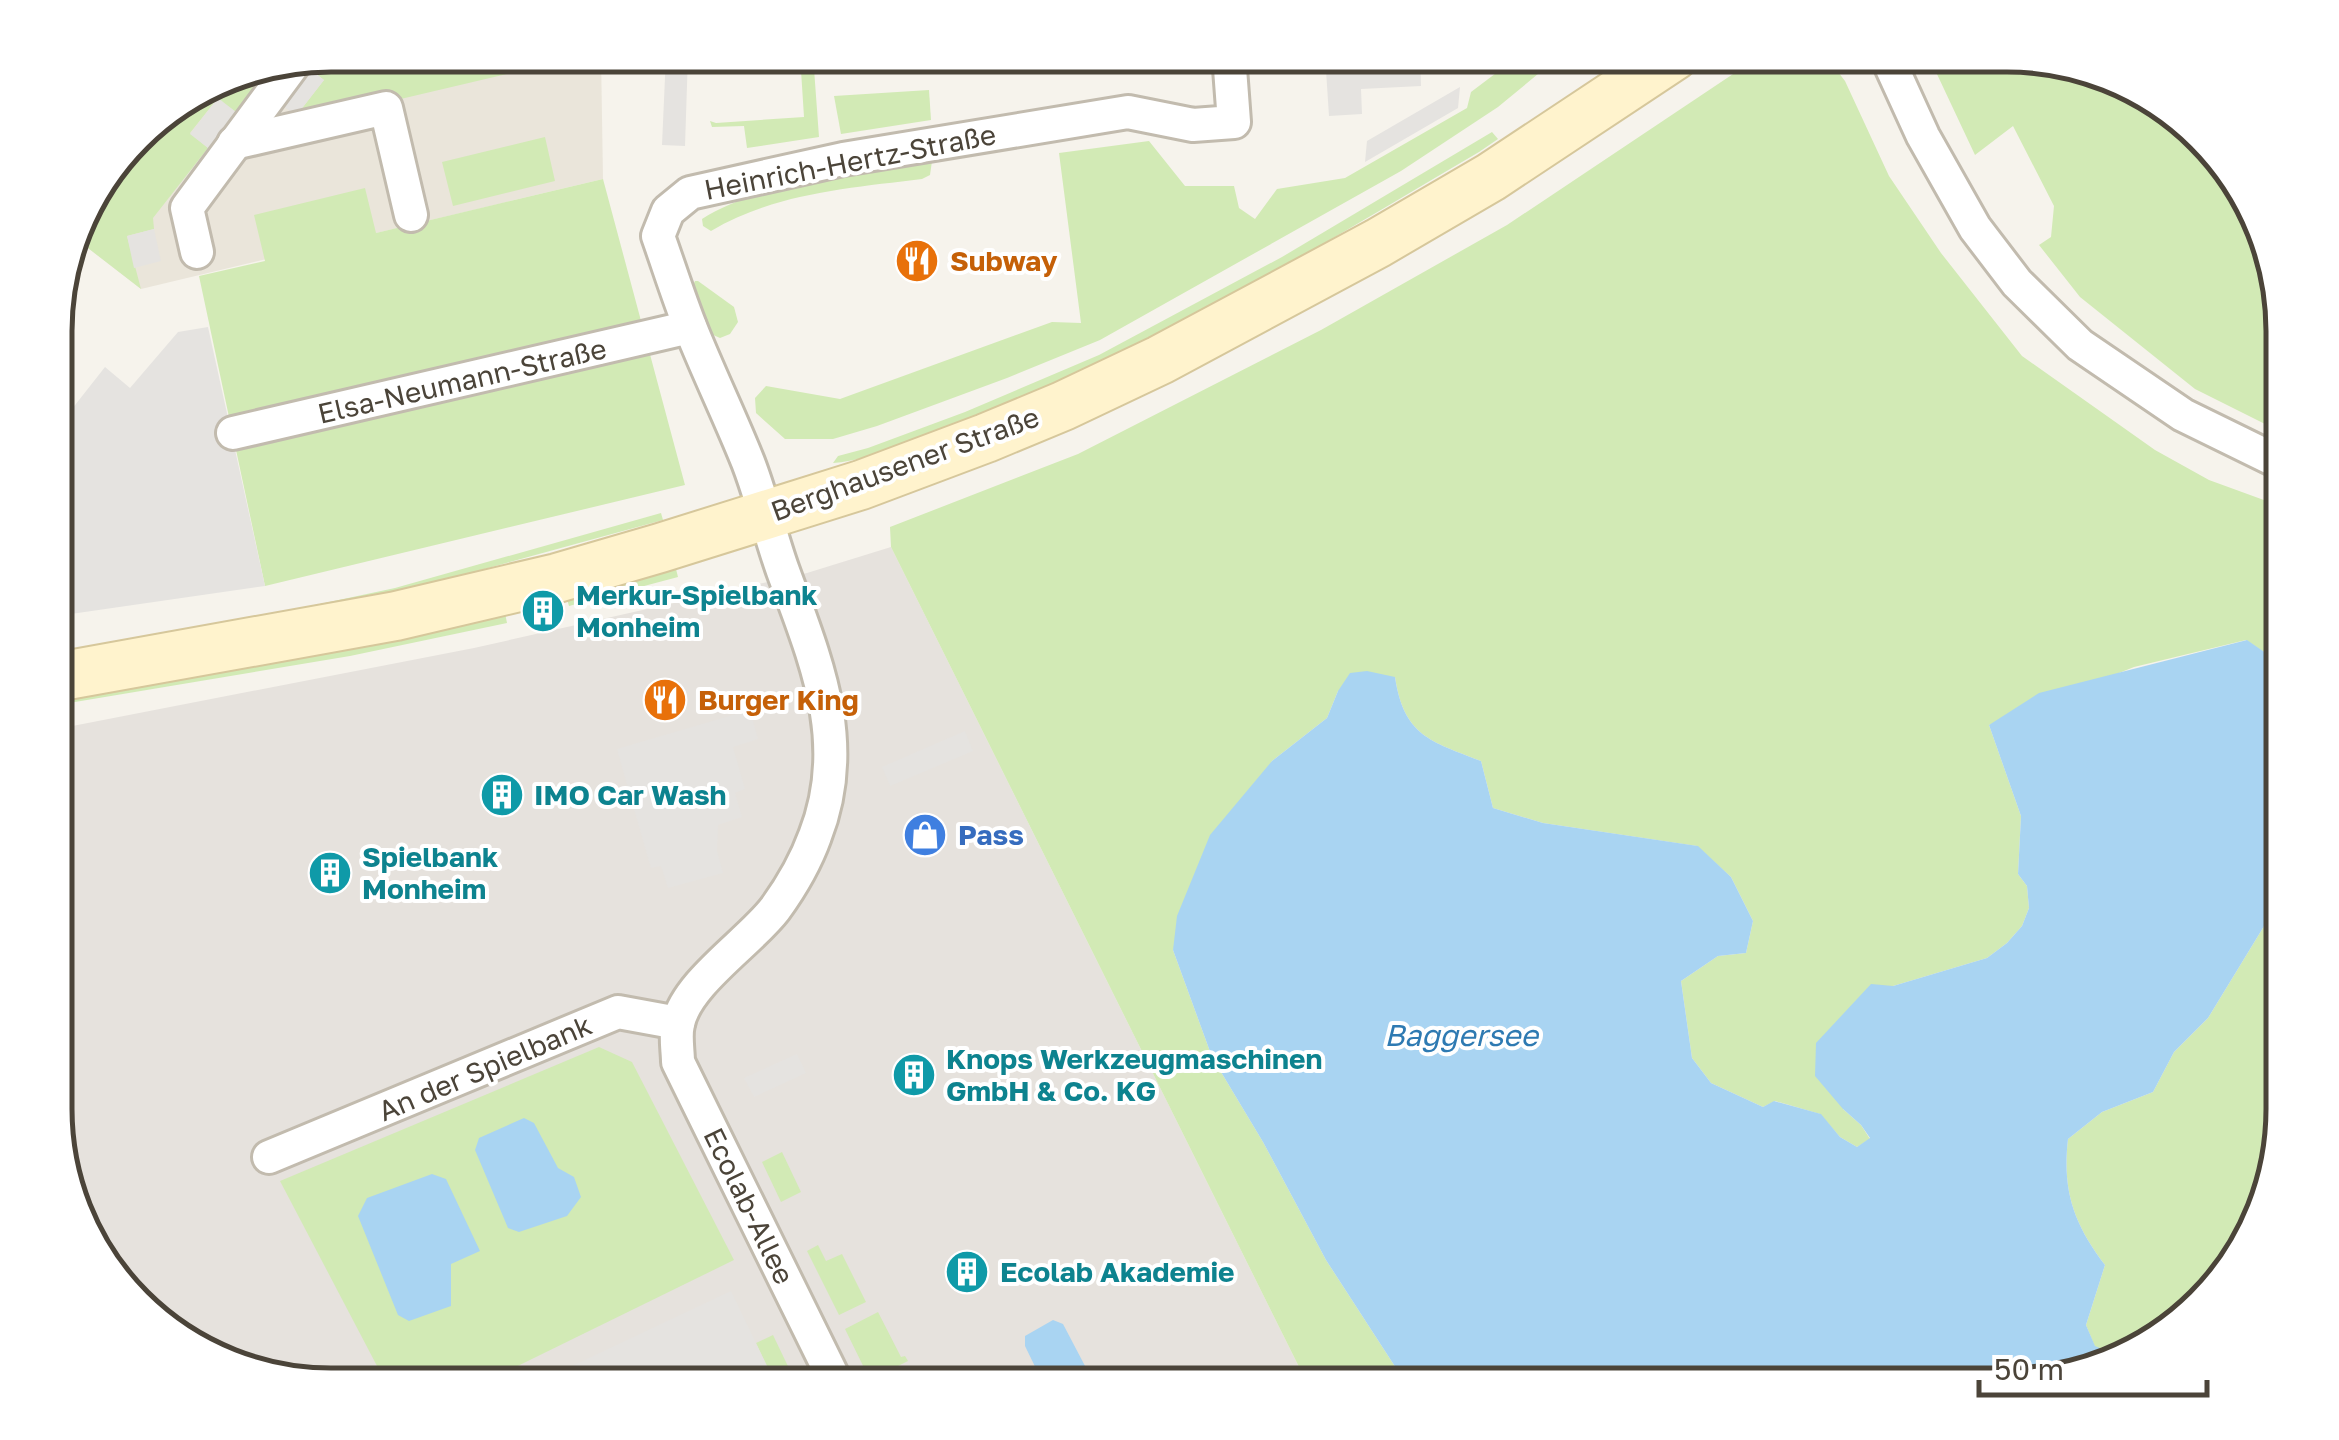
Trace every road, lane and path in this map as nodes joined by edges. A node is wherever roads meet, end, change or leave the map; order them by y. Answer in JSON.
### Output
{"nodes":[{"id":1,"x":1230,"y":73,"type":"edge"},
{"id":2,"x":1647,"y":73,"type":"edge"},
{"id":3,"x":1894,"y":73,"type":"edge"},
{"id":4,"x":283,"y":78,"type":"edge"},
{"id":5,"x":234,"y":143,"type":"junction"},
{"id":6,"x":411,"y":216,"type":"dead end"},
{"id":7,"x":197,"y":252,"type":"dead end"},
{"id":8,"x":690,"y":327,"type":"junction"},
{"id":9,"x":233,"y":433,"type":"dead end"},
{"id":10,"x":2266,"y":455,"type":"edge"},
{"id":11,"x":767,"y":514,"type":"junction"},
{"id":12,"x":73,"y":674,"type":"edge"},
{"id":13,"x":678,"y":1024,"type":"junction"},
{"id":14,"x":269,"y":1157,"type":"dead end"},
{"id":15,"x":829,"y":1368,"type":"edge"}],
"edges":[{"from":1,"to":8,"type":"street","name":"Heinrich-Hertz-Straße"},
{"from":2,"to":11,"type":"street","name":"Berghausener Straße"},
{"from":3,"to":10,"type":"street"},
{"from":4,"to":5,"type":"street"},
{"from":5,"to":6,"type":"street"},
{"from":5,"to":7,"type":"street"},
{"from":8,"to":9,"type":"street","name":"Elsa-Neumann-Straße"},
{"from":8,"to":11,"type":"street","name":"Heinrich-Hertz-Straße"},
{"from":11,"to":12,"type":"street","name":"Berghausener Straße"},
{"from":11,"to":13,"type":"street"},
{"from":13,"to":14,"type":"street","name":"An der Spielbank"},
{"from":13,"to":15,"type":"street","name":"Ecolab-Allee"}]}
